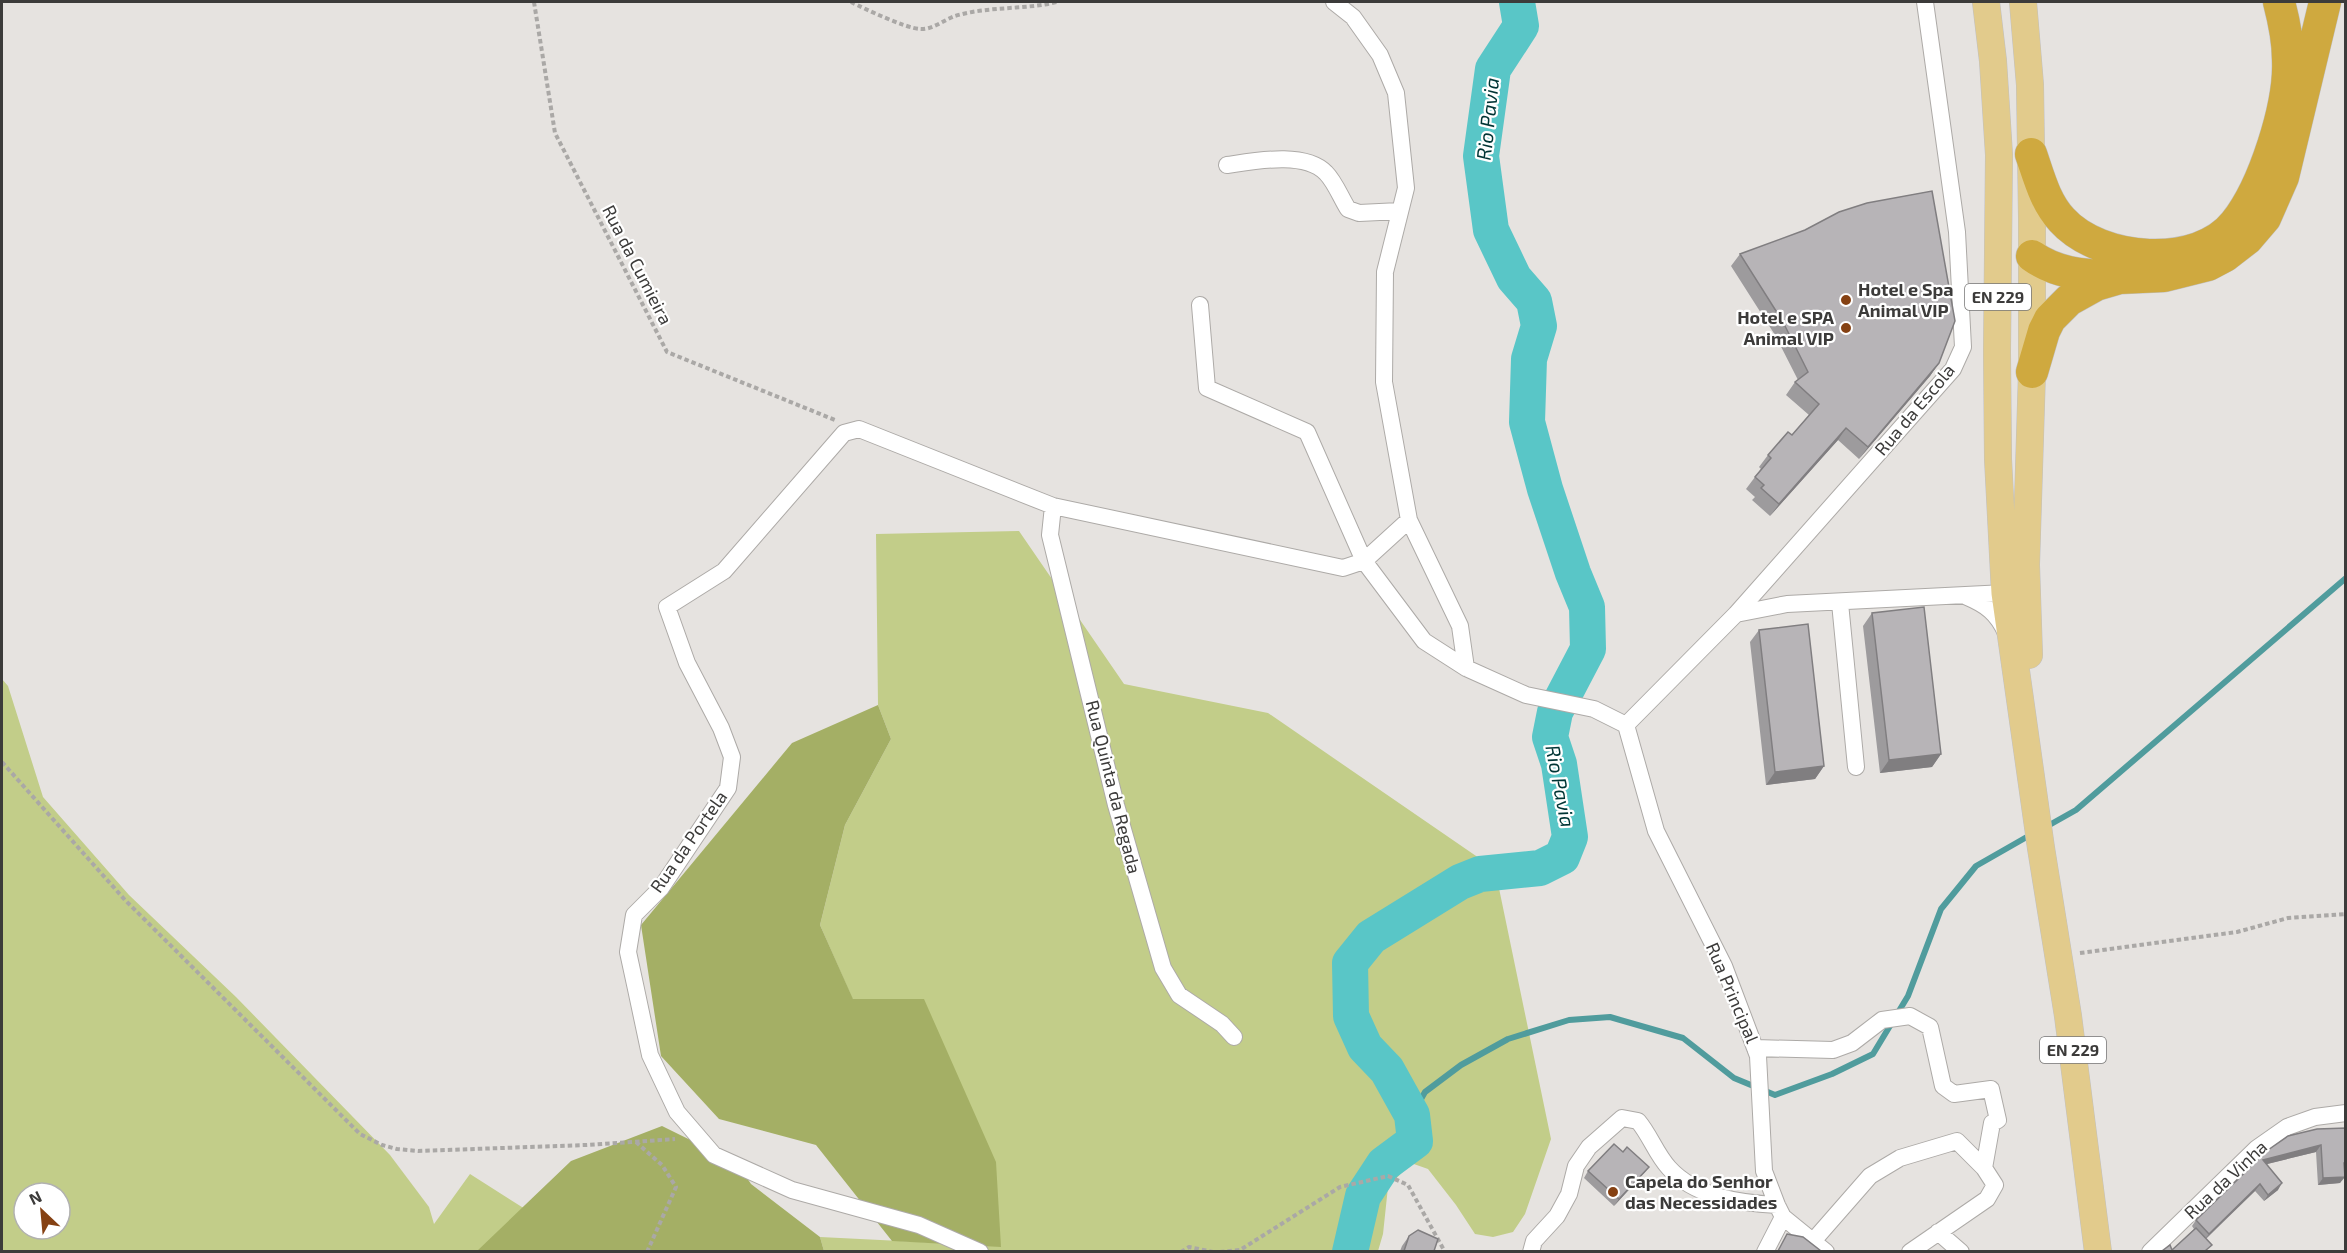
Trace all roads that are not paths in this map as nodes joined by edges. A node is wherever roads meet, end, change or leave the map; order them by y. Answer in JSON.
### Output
{"nodes":[{"id":1,"x":1334,"y":2,"type":"edge"},
{"id":2,"x":1925,"y":2,"type":"edge"},
{"id":3,"x":1986,"y":2,"type":"edge"},
{"id":4,"x":2023,"y":2,"type":"edge"},
{"id":5,"x":2279,"y":2,"type":"edge"},
{"id":6,"x":2325,"y":2,"type":"edge"},
{"id":7,"x":1996,"y":99,"type":"junction"},
{"id":8,"x":2031,"y":154,"type":"junction"},
{"id":9,"x":1227,"y":165,"type":"dead end"},
{"id":10,"x":1400,"y":210,"type":"junction"},
{"id":11,"x":2032,"y":256,"type":"junction"},
{"id":12,"x":2121,"y":265,"type":"junction"},
{"id":13,"x":1200,"y":305,"type":"dead end"},
{"id":14,"x":1998,"y":309,"type":"junction"},
{"id":15,"x":2032,"y":372,"type":"junction"},
{"id":16,"x":1053,"y":506,"type":"junction"},
{"id":17,"x":1409,"y":519,"type":"junction"},
{"id":18,"x":2002,"y":550,"type":"junction"},
{"id":19,"x":1364,"y":561,"type":"junction"},
{"id":20,"x":2026,"y":565,"type":"junction"},
{"id":21,"x":2005,"y":593,"type":"junction"},
{"id":22,"x":1960,"y":594,"type":"junction"},
{"id":23,"x":1840,"y":603,"type":"junction"},
{"id":24,"x":1736,"y":614,"type":"junction"},
{"id":25,"x":2012,"y":645,"type":"junction"},
{"id":26,"x":1466,"y":668,"type":"junction"},
{"id":27,"x":2030,"y":673,"type":"junction"},
{"id":28,"x":1626,"y":725,"type":"junction"},
{"id":29,"x":2030,"y":761,"type":"junction"},
{"id":30,"x":1856,"y":767,"type":"dead end"},
{"id":31,"x":1234,"y":1037,"type":"dead end"},
{"id":32,"x":1755,"y":1048,"type":"junction"},
{"id":33,"x":2346,"y":1113,"type":"edge"},
{"id":34,"x":1984,"y":1168,"type":"junction"},
{"id":35,"x":1780,"y":1211,"type":"junction"},
{"id":36,"x":1938,"y":1232,"type":"junction"},
{"id":37,"x":1814,"y":1240,"type":"junction"},
{"id":38,"x":980,"y":1251,"type":"edge"},
{"id":39,"x":1531,"y":1251,"type":"edge"},
{"id":40,"x":1765,"y":1251,"type":"edge"},
{"id":41,"x":1826,"y":1251,"type":"edge"},
{"id":42,"x":1910,"y":1251,"type":"edge"},
{"id":43,"x":1960,"y":1251,"type":"edge"},
{"id":44,"x":2098,"y":1251,"type":"edge"},
{"id":45,"x":2150,"y":1251,"type":"edge"}],
"edges":[{"from":1,"to":10,"type":"street"},
{"from":2,"to":24,"type":"street","name":"Rua da Escola"},
{"from":3,"to":7,"type":"main road","number":"EN 229"},
{"from":4,"to":8,"type":"main road","number":"EN 229"},
{"from":5,"to":12,"type":"highway"},
{"from":6,"to":12,"type":"highway"},
{"from":7,"to":11,"type":"main road"},
{"from":7,"to":14,"type":"main road","number":"EN 229"},
{"from":8,"to":11,"type":"main road","number":"EN 229"},
{"from":8,"to":12,"type":"highway"},
{"from":9,"to":10,"type":"street"},
{"from":10,"to":17,"type":"street"},
{"from":11,"to":12,"type":"highway"},
{"from":11,"to":14,"type":"main road"},
{"from":11,"to":15,"type":"main road","number":"EN 229"},
{"from":12,"to":15,"type":"highway"},
{"from":13,"to":19,"type":"street"},
{"from":14,"to":18,"type":"main road","number":"EN 229"},
{"from":15,"to":20,"type":"main road","number":"EN 229"},
{"from":16,"to":19,"type":"street"},
{"from":16,"to":31,"type":"street","name":"Rua Quinta da Regada"},
{"from":16,"to":38,"type":"street","name":"Rua da Portela"},
{"from":17,"to":19,"type":"street"},
{"from":17,"to":26,"type":"street"},
{"from":18,"to":21,"type":"main road","number":"EN 229"},
{"from":18,"to":22,"type":"street"},
{"from":19,"to":26,"type":"street"},
{"from":20,"to":21,"type":"street"},
{"from":20,"to":27,"type":"main road","number":"EN 229"},
{"from":21,"to":22,"type":"street"},
{"from":21,"to":25,"type":"main road","number":"EN 229"},
{"from":21,"to":27,"type":"street"},
{"from":22,"to":23,"type":"street"},
{"from":22,"to":25,"type":"street"},
{"from":23,"to":24,"type":"street"},
{"from":23,"to":30,"type":"street"},
{"from":24,"to":28,"type":"street","name":"Rua da Escola"},
{"from":25,"to":29,"type":"main road","number":"EN 229"},
{"from":26,"to":28,"type":"street"},
{"from":27,"to":29,"type":"main road","number":"EN 229"},
{"from":28,"to":32,"type":"street","name":"Rua Principal"},
{"from":29,"to":44,"type":"main road","number":"EN 229"},
{"from":32,"to":34,"type":"street"},
{"from":32,"to":35,"type":"street","name":"Rua Principal"},
{"from":33,"to":45,"type":"street","name":"Rua da Vinha"},
{"from":34,"to":36,"type":"street"},
{"from":34,"to":37,"type":"street"},
{"from":35,"to":37,"type":"street"},
{"from":35,"to":39,"type":"street"},
{"from":35,"to":40,"type":"street"},
{"from":36,"to":42,"type":"street"},
{"from":36,"to":43,"type":"street"},
{"from":37,"to":41,"type":"street"}]}
